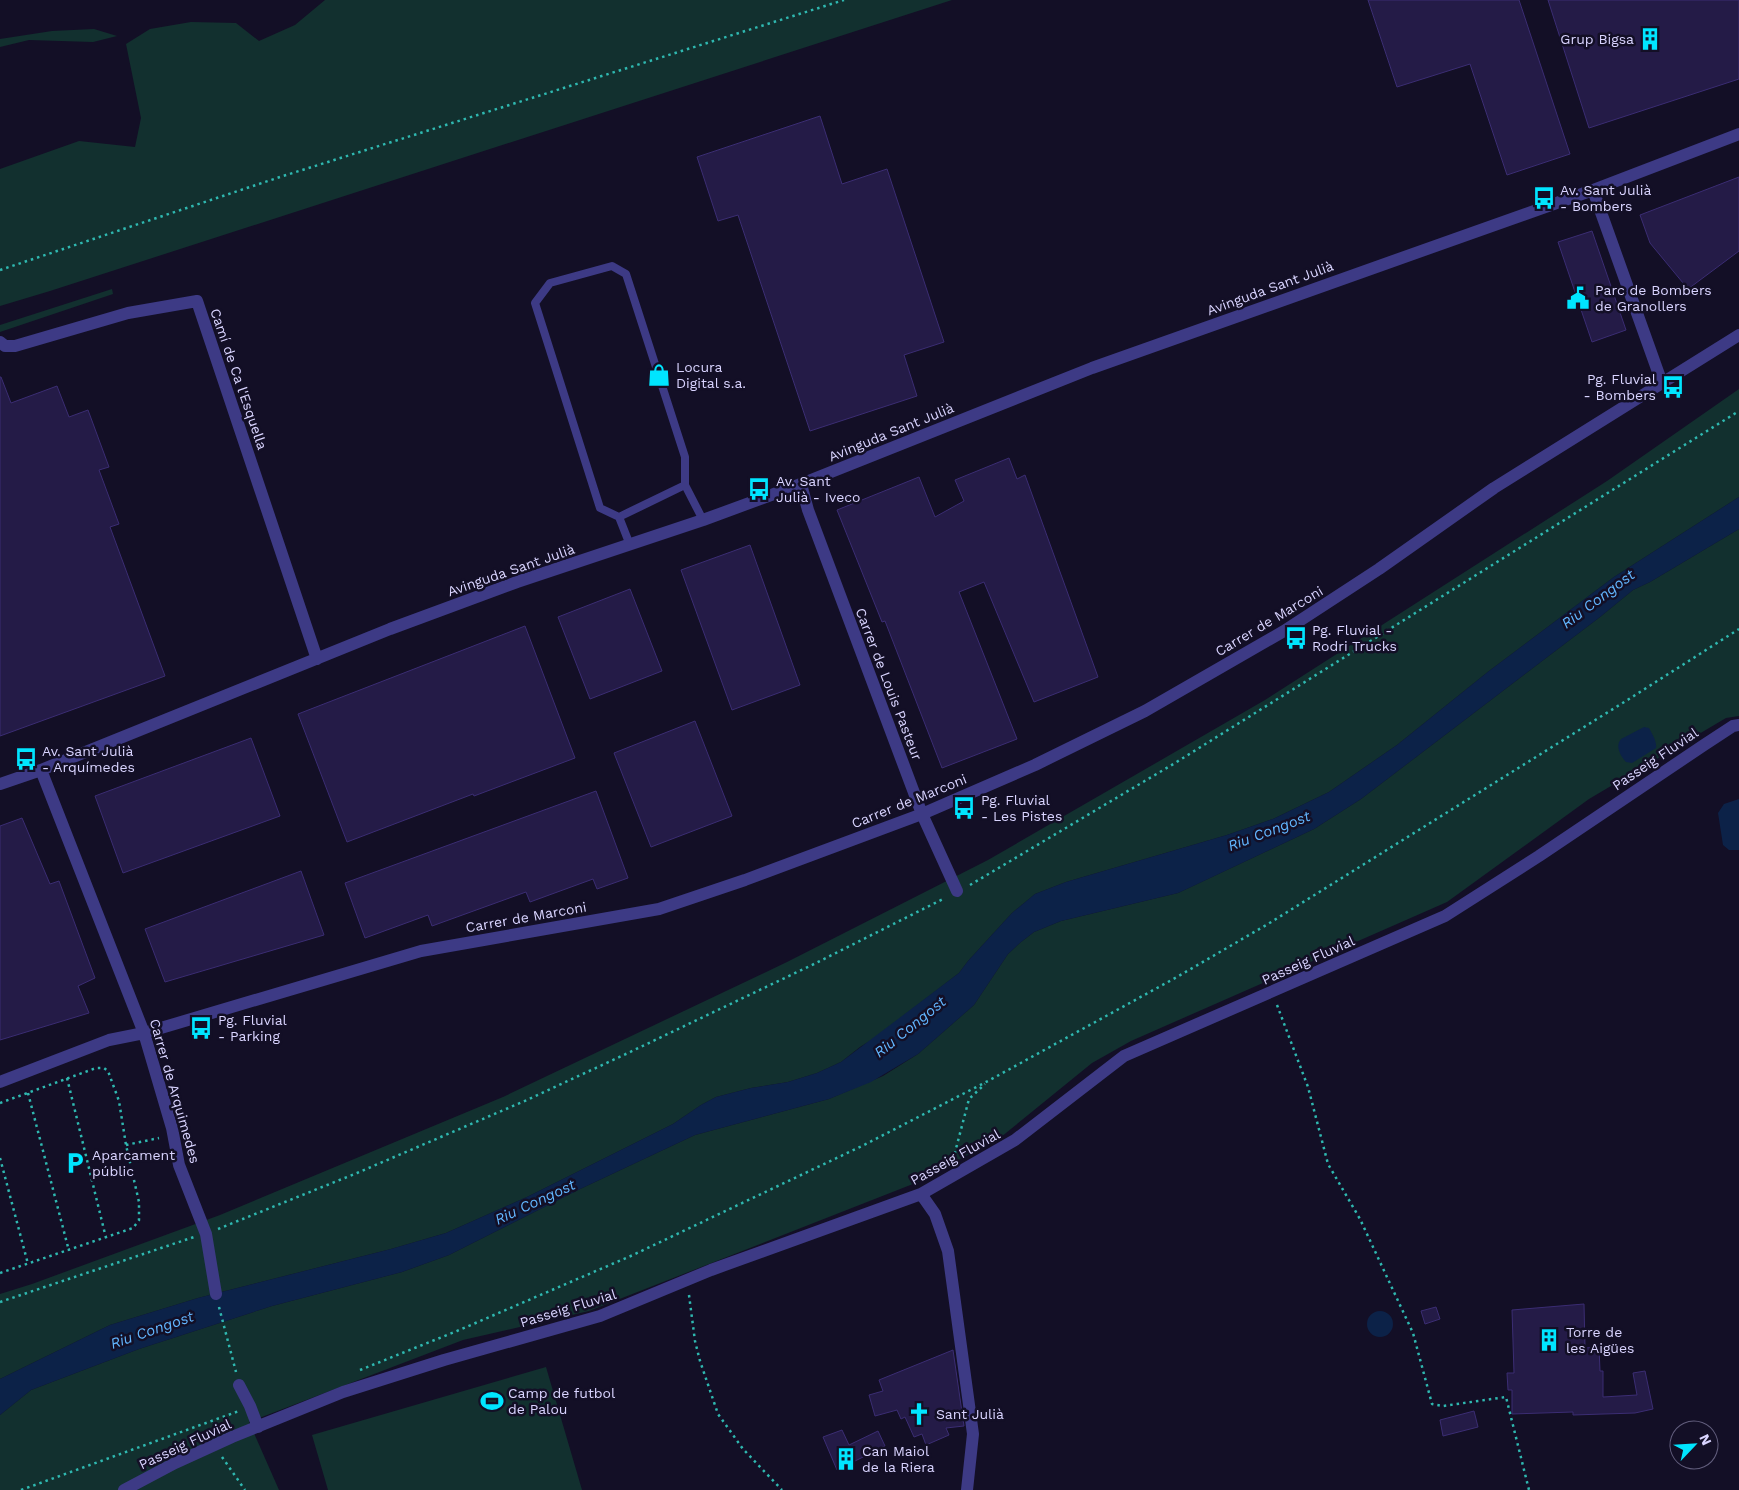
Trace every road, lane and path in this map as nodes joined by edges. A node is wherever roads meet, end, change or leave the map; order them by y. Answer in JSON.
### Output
{"nodes":[{"id":1,"x":844,"y":0,"type":"edge"},
{"id":2,"x":1739,"y":134,"type":"edge"},
{"id":3,"x":1593,"y":190,"type":"junction"},
{"id":4,"x":0,"y":270,"type":"edge"},
{"id":5,"x":1739,"y":335,"type":"edge"},
{"id":6,"x":0,"y":342,"type":"edge"},
{"id":7,"x":1662,"y":384,"type":"junction"},
{"id":8,"x":1739,"y":411,"type":"edge"},
{"id":9,"x":801,"y":484,"type":"junction"},
{"id":10,"x":685,"y":485,"type":"junction"},
{"id":11,"x":619,"y":517,"type":"junction"},
{"id":12,"x":703,"y":520,"type":"junction"},
{"id":13,"x":630,"y":545,"type":"junction"},
{"id":14,"x":1739,"y":629,"type":"edge"},
{"id":15,"x":318,"y":659,"type":"junction"},
{"id":16,"x":1739,"y":725,"type":"edge"},
{"id":17,"x":41,"y":770,"type":"junction"},
{"id":18,"x":0,"y":784,"type":"edge"},
{"id":19,"x":922,"y":814,"type":"junction"},
{"id":20,"x":957,"y":891,"type":"junction"},
{"id":21,"x":1272,"y":992,"type":"junction"},
{"id":22,"x":144,"y":1033,"type":"junction"},
{"id":23,"x":67,"y":1078,"type":"junction"},
{"id":24,"x":0,"y":1082,"type":"edge"},
{"id":25,"x":988,"y":1082,"type":"junction"},
{"id":26,"x":28,"y":1093,"type":"junction"},
{"id":27,"x":0,"y":1103,"type":"edge"},
{"id":28,"x":173,"y":1134,"type":"junction"},
{"id":29,"x":126,"y":1145,"type":"junction"},
{"id":30,"x":0,"y":1158,"type":"edge"},
{"id":31,"x":946,"y":1180,"type":"junction"},
{"id":32,"x":921,"y":1194,"type":"junction"},
{"id":33,"x":206,"y":1234,"type":"junction"},
{"id":34,"x":106,"y":1238,"type":"junction"},
{"id":35,"x":70,"y":1251,"type":"junction"},
{"id":36,"x":28,"y":1264,"type":"junction"},
{"id":37,"x":0,"y":1273,"type":"edge"},
{"id":38,"x":685,"y":1281,"type":"junction"},
{"id":39,"x":216,"y":1294,"type":"joint"},
{"id":40,"x":0,"y":1302,"type":"edge"},
{"id":41,"x":357,"y":1372,"type":"dead end"},
{"id":42,"x":239,"y":1385,"type":"joint"},
{"id":43,"x":250,"y":1406,"type":"junction"},
{"id":44,"x":258,"y":1427,"type":"junction"},
{"id":45,"x":214,"y":1445,"type":"junction"},
{"id":46,"x":21,"y":1490,"type":"edge"},
{"id":47,"x":124,"y":1490,"type":"edge"},
{"id":48,"x":245,"y":1490,"type":"edge"},
{"id":49,"x":782,"y":1490,"type":"edge"},
{"id":50,"x":967,"y":1490,"type":"edge"},
{"id":51,"x":1529,"y":1490,"type":"edge"}],
"edges":[{"from":1,"to":4,"type":"path"},
{"from":2,"to":3,"type":"street","name":"Avinguda Sant Julià"},
{"from":3,"to":7,"type":"street"},
{"from":3,"to":9,"type":"street","name":"Avinguda Sant Julià"},
{"from":5,"to":7,"type":"street","name":"Carrer de Marconi"},
{"from":6,"to":15,"type":"street","name":"Camí de Ca l'Esquella"},
{"from":7,"to":19,"type":"street","name":"Carrer de Marconi"},
{"from":8,"to":20,"type":"path"},
{"from":9,"to":12,"type":"street","name":"Avinguda Sant Julià"},
{"from":9,"to":19,"type":"street","name":"Carrer de Louis Pasteur"},
{"from":10,"to":11,"type":"lane"},
{"from":10,"to":11,"type":"lane"},
{"from":10,"to":12,"type":"lane"},
{"from":11,"to":13,"type":"lane"},
{"from":12,"to":13,"type":"street","name":"Avinguda Sant Julià"},
{"from":13,"to":15,"type":"street","name":"Avinguda Sant Julià"},
{"from":14,"to":25,"type":"path"},
{"from":15,"to":17,"type":"street","name":"Avinguda Sant Julià"},
{"from":16,"to":21,"type":"street","name":"Passeig Fluvial"},
{"from":17,"to":18,"type":"street","name":"Avinguda Sant Julià"},
{"from":17,"to":22,"type":"street","name":"Carrer de Arquimedes"},
{"from":19,"to":20,"type":"street","name":"Carrer de Louis Pasteur"},
{"from":19,"to":22,"type":"street","name":"Carrer de Marconi"},
{"from":20,"to":33,"type":"path"},
{"from":21,"to":31,"type":"street","name":"Passeig Fluvial"},
{"from":21,"to":51,"type":"path"},
{"from":22,"to":24,"type":"street","name":"Carrer de Marconi"},
{"from":22,"to":28,"type":"street","name":"Carrer de Arquimedes"},
{"from":23,"to":26,"type":"path"},
{"from":23,"to":29,"type":"path"},
{"from":23,"to":34,"type":"path"},
{"from":25,"to":31,"type":"path"},
{"from":25,"to":41,"type":"path"},
{"from":26,"to":27,"type":"path"},
{"from":26,"to":35,"type":"path"},
{"from":28,"to":29,"type":"path"},
{"from":28,"to":33,"type":"street","name":"Carrer de Arquimedes"},
{"from":29,"to":34,"type":"path"},
{"from":30,"to":36,"type":"path"},
{"from":31,"to":32,"type":"street","name":"Passeig Fluvial"},
{"from":32,"to":38,"type":"street","name":"Passeig Fluvial"},
{"from":32,"to":50,"type":"street"},
{"from":33,"to":39,"type":"street","name":"Carrer de Arquimedes"},
{"from":33,"to":40,"type":"path"},
{"from":34,"to":35,"type":"path"},
{"from":35,"to":36,"type":"path"},
{"from":36,"to":37,"type":"path"},
{"from":38,"to":44,"type":"street","name":"Passeig Fluvial"},
{"from":38,"to":49,"type":"path"},
{"from":39,"to":42,"type":"path"},
{"from":42,"to":43,"type":"street"},
{"from":43,"to":44,"type":"street"},
{"from":43,"to":46,"type":"path"},
{"from":44,"to":45,"type":"street","name":"Passeig Fluvial"},
{"from":45,"to":47,"type":"street","name":"Passeig Fluvial"},
{"from":45,"to":48,"type":"path"}]}
